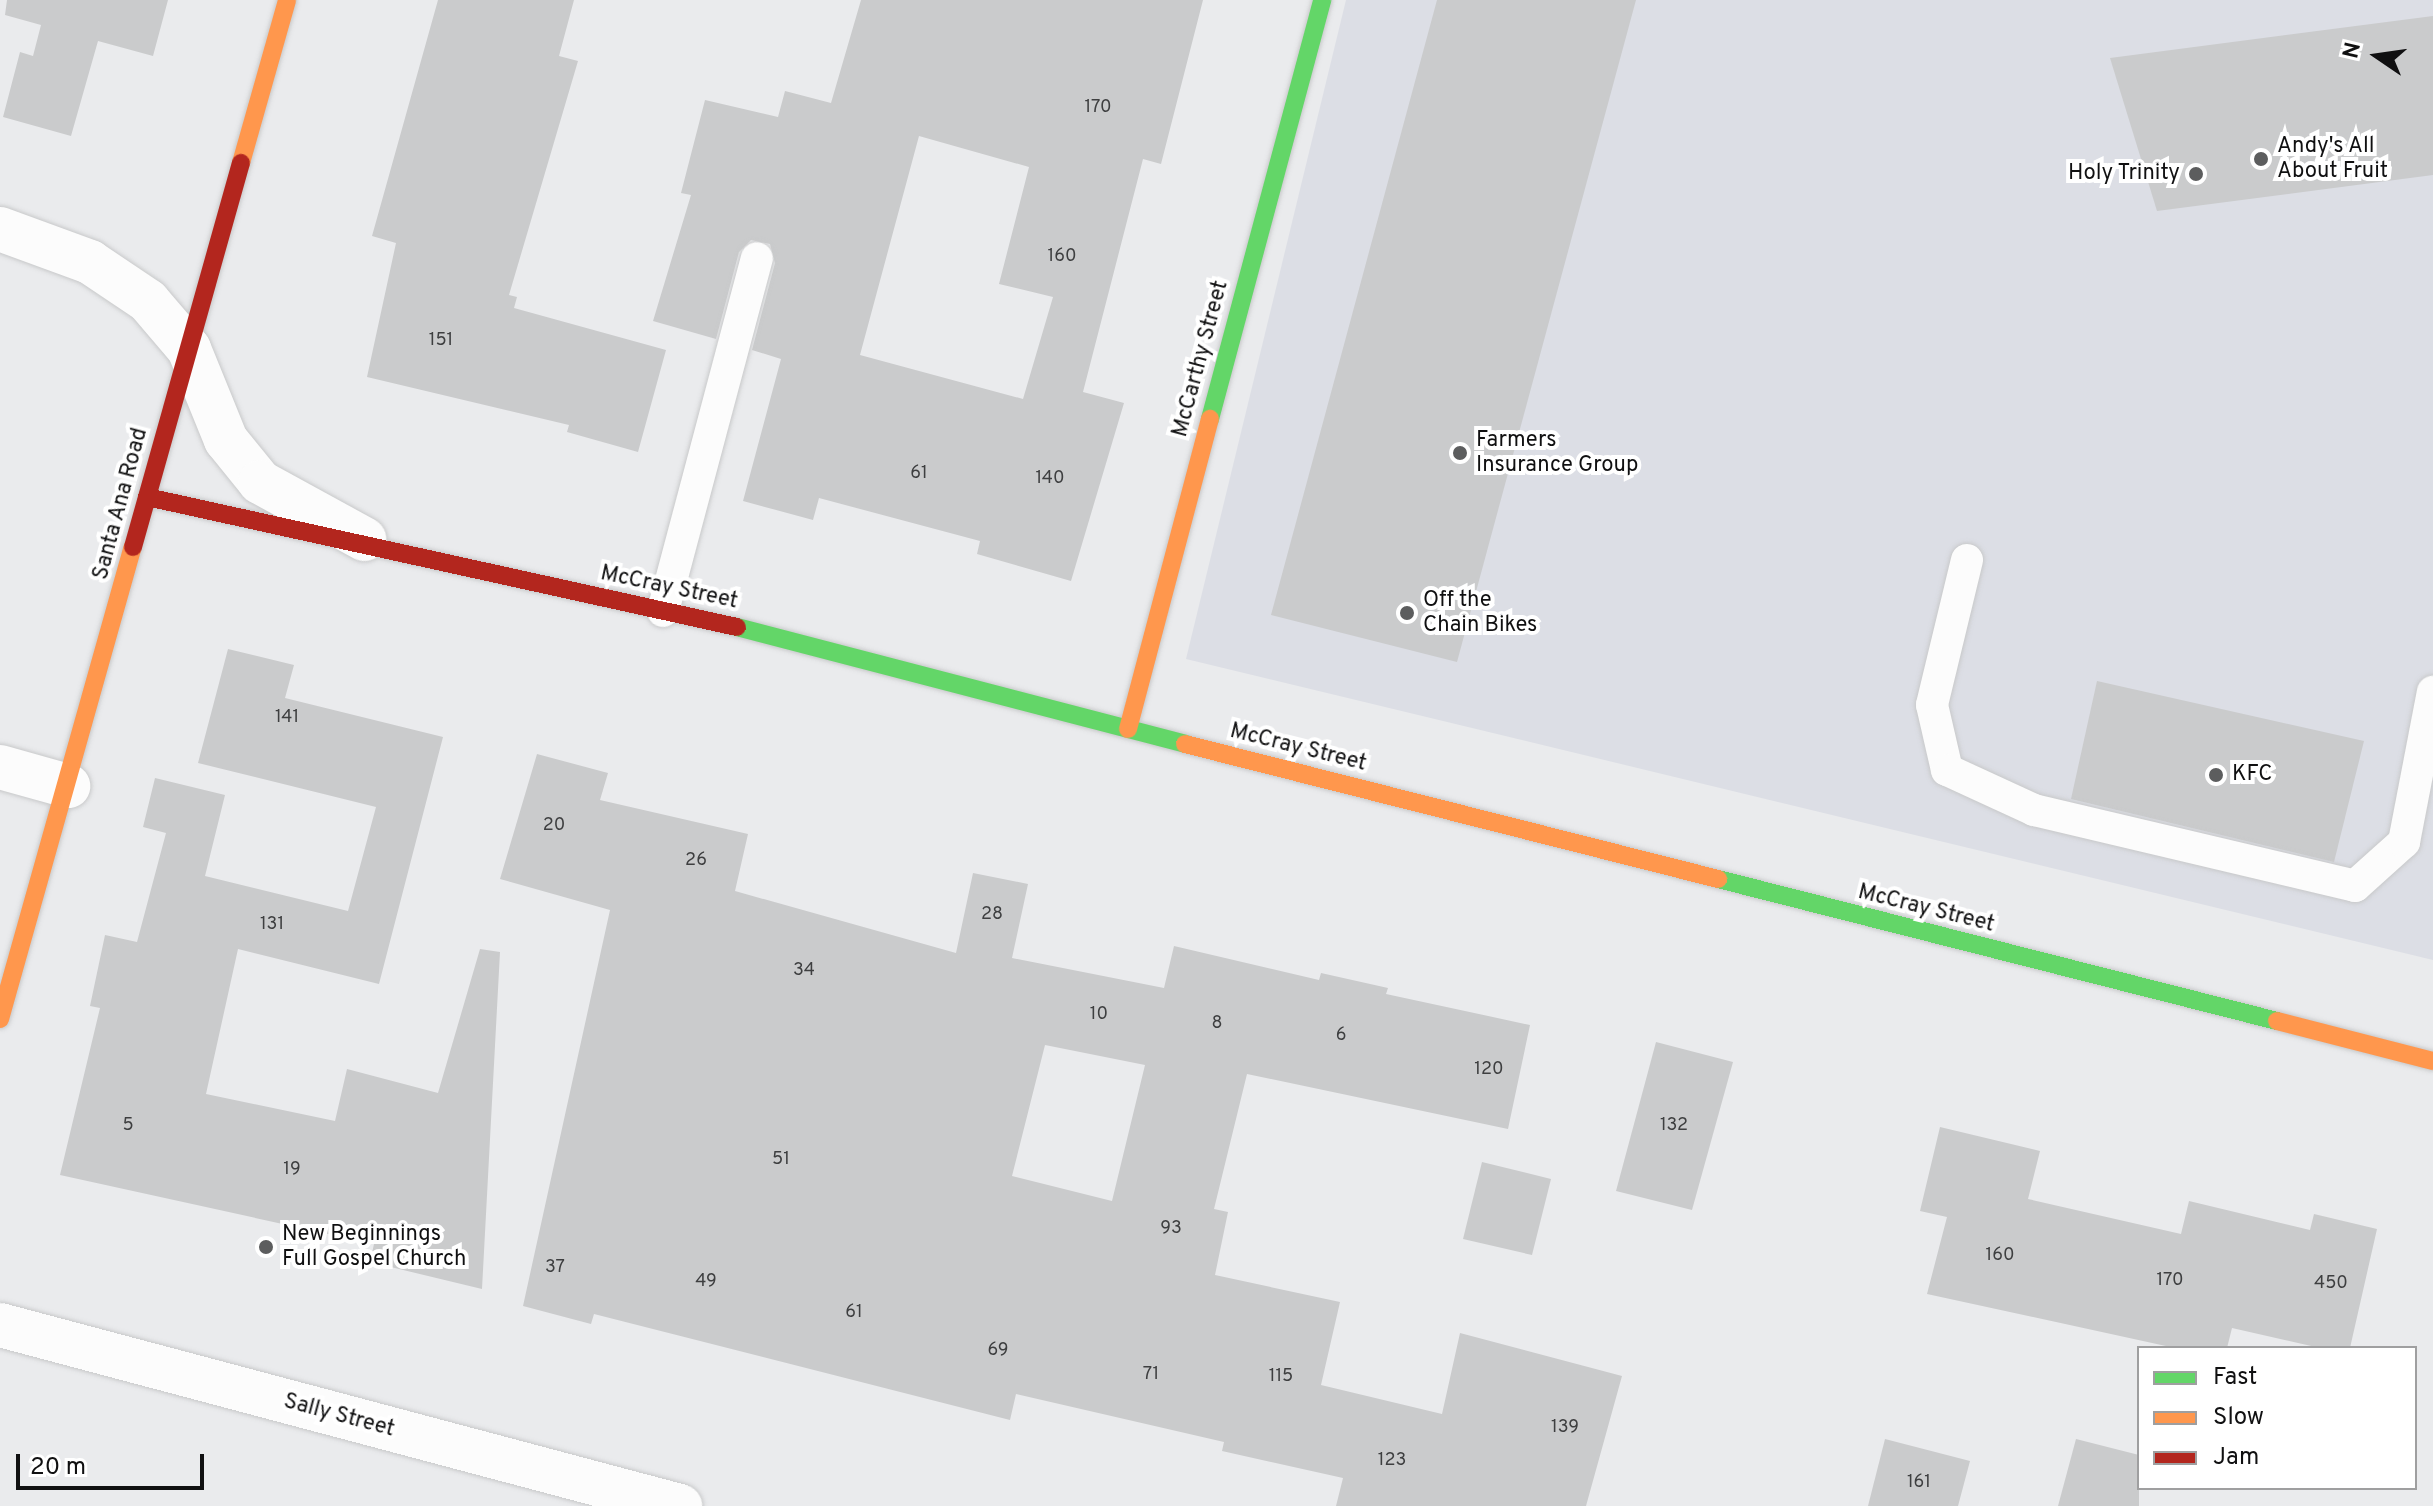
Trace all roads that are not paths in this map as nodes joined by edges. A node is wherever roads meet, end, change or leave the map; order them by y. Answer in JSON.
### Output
{"nodes":[{"id":1,"x":287,"y":0,"type":"edge"},
{"id":2,"x":1322,"y":0,"type":"edge"},
{"id":3,"x":0,"y":229,"type":"edge"},
{"id":4,"x":757,"y":258,"type":"dead end"},
{"id":5,"x":189,"y":349,"type":"junction"},
{"id":6,"x":147,"y":497,"type":"junction"},
{"id":7,"x":380,"y":548,"type":"junction"},
{"id":8,"x":1967,"y":560,"type":"dead end"},
{"id":9,"x":663,"y":611,"type":"junction"},
{"id":10,"x":2433,"y":692,"type":"edge"},
{"id":11,"x":1128,"y":729,"type":"junction"},
{"id":12,"x":0,"y":767,"type":"edge"},
{"id":13,"x":68,"y":786,"type":"junction"},
{"id":14,"x":0,"y":1019,"type":"edge"},
{"id":15,"x":2433,"y":1061,"type":"edge"},
{"id":16,"x":0,"y":1325,"type":"edge"},
{"id":17,"x":680,"y":1506,"type":"edge"}],
"edges":[{"from":1,"to":5,"type":"street","name":"Santa Ana Road"},
{"from":2,"to":11,"type":"street","name":"McCarthy Street"},
{"from":3,"to":5,"type":"street"},
{"from":4,"to":9,"type":"lane"},
{"from":5,"to":6,"type":"street","name":"Santa Ana Road"},
{"from":5,"to":7,"type":"street"},
{"from":6,"to":7,"type":"street","name":"McCray Street"},
{"from":6,"to":13,"type":"street","name":"Santa Ana Road"},
{"from":7,"to":9,"type":"street","name":"McCray Street"},
{"from":8,"to":10,"type":"lane"},
{"from":9,"to":11,"type":"street","name":"McCray Street"},
{"from":11,"to":15,"type":"street","name":"McCray Street"},
{"from":12,"to":13,"type":"street"},
{"from":13,"to":14,"type":"street","name":"Santa Ana Road"},
{"from":16,"to":17,"type":"street","name":"Sally Street"}]}
